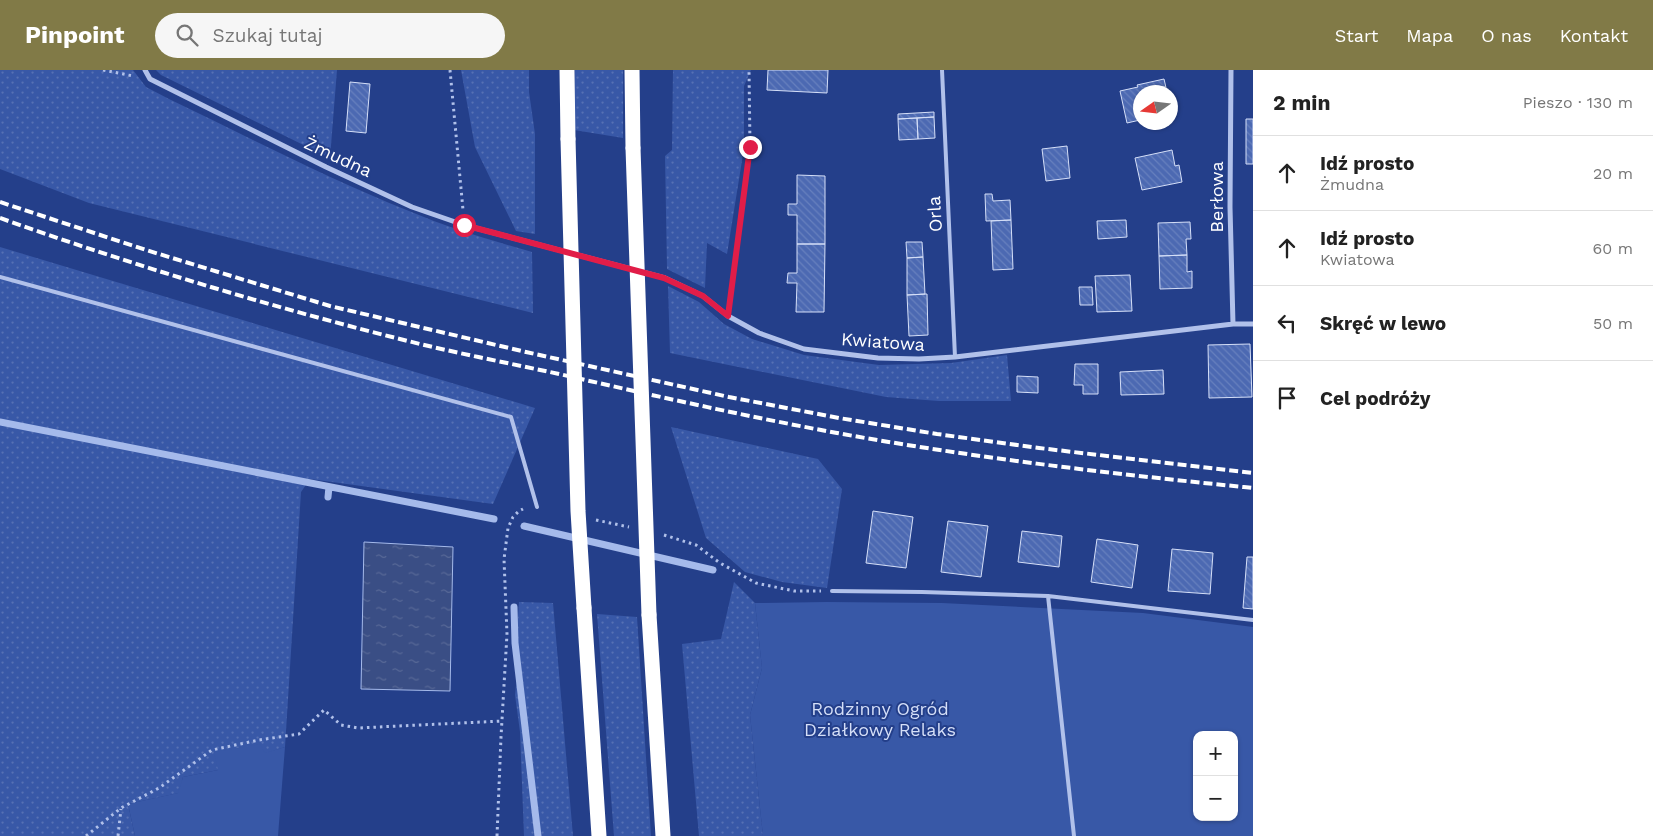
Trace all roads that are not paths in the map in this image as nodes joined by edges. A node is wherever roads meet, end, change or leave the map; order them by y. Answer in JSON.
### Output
{"nodes":[{"id":1,"x":145,"y":70,"type":"edge"},
{"id":2,"x":567,"y":70,"type":"edge"},
{"id":3,"x":632,"y":70,"type":"edge"},
{"id":4,"x":942,"y":70,"type":"edge"},
{"id":5,"x":1231,"y":70,"type":"edge"},
{"id":6,"x":532,"y":244,"type":"joint"},
{"id":7,"x":0,"y":277,"type":"edge"},
{"id":8,"x":1234,"y":324,"type":"junction"},
{"id":9,"x":1253,"y":324,"type":"edge"},
{"id":10,"x":955,"y":357,"type":"junction"},
{"id":11,"x":537,"y":507,"type":"dead end"},
{"id":12,"x":832,"y":591,"type":"dead end"},
{"id":13,"x":1048,"y":596,"type":"junction"},
{"id":14,"x":1253,"y":620,"type":"edge"},
{"id":15,"x":599,"y":836,"type":"edge"},
{"id":16,"x":664,"y":836,"type":"edge"},
{"id":17,"x":1074,"y":836,"type":"edge"}],
"edges":[{"from":1,"to":6,"type":"street","name":"Żmudna"},
{"from":2,"to":15,"type":"highway","bridge":true},
{"from":3,"to":16,"type":"highway","bridge":true},
{"from":4,"to":10,"type":"lane","name":"Orla"},
{"from":5,"to":8,"type":"street","name":"Berłowa"},
{"from":6,"to":10,"type":"street","name":"Kwiatowa"},
{"from":7,"to":11,"type":"lane"},
{"from":8,"to":9,"type":"street","name":"Kwiatowa"},
{"from":8,"to":10,"type":"street","name":"Kwiatowa"},
{"from":12,"to":13,"type":"lane"},
{"from":13,"to":14,"type":"lane"},
{"from":13,"to":17,"type":"lane"}]}
